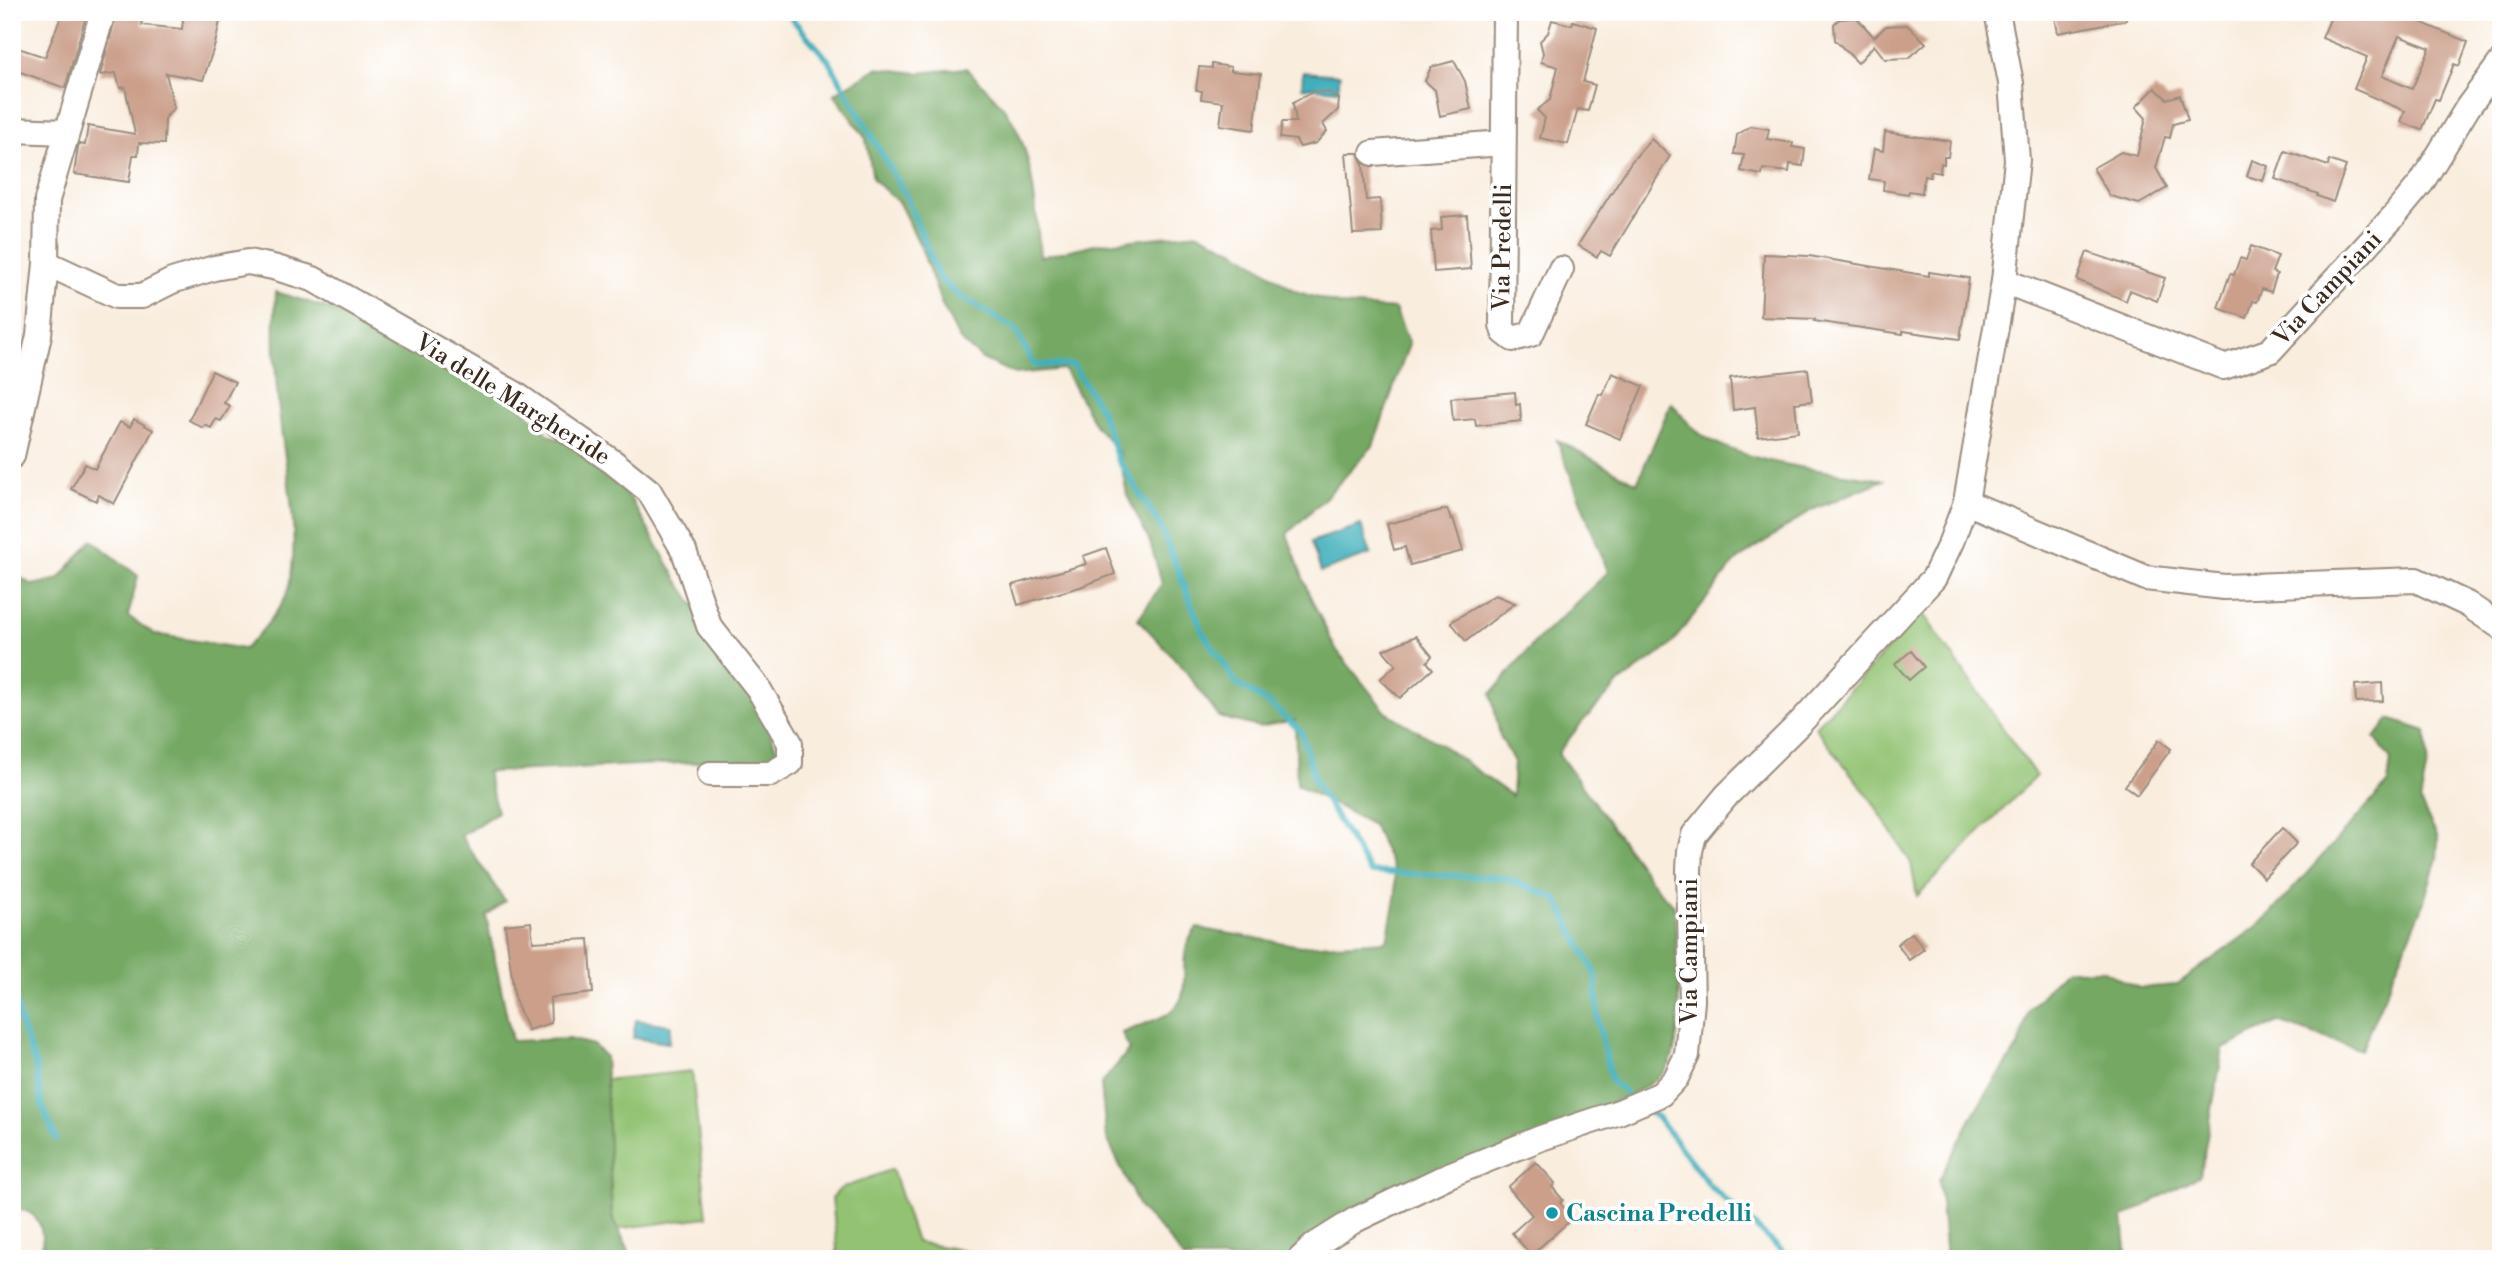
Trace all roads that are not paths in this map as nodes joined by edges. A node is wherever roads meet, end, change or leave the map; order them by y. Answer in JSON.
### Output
{"nodes":[{"id":1,"x":103,"y":12,"type":"edge"},
{"id":2,"x":1504,"y":12,"type":"edge"},
{"id":3,"x":1997,"y":12,"type":"edge"},
{"id":4,"x":2501,"y":62,"type":"edge"},
{"id":5,"x":12,"y":130,"type":"edge"},
{"id":6,"x":66,"y":132,"type":"junction"},
{"id":7,"x":1503,"y":143,"type":"junction"},
{"id":8,"x":1373,"y":153,"type":"dead end"},
{"id":9,"x":46,"y":263,"type":"junction"},
{"id":10,"x":1561,"y":269,"type":"dead end"},
{"id":11,"x":2004,"y":281,"type":"junction"},
{"id":12,"x":12,"y":456,"type":"edge"},
{"id":13,"x":1966,"y":502,"type":"junction"},
{"id":14,"x":2501,"y":627,"type":"edge"},
{"id":15,"x":710,"y":774,"type":"dead end"},
{"id":16,"x":1300,"y":1259,"type":"edge"}],
"edges":[{"from":1,"to":6,"type":"street"},
{"from":2,"to":7,"type":"street","name":"Via Predelli"},
{"from":3,"to":11,"type":"street","name":"Via Campiani"},
{"from":4,"to":11,"type":"street","name":"Via Campiani"},
{"from":5,"to":6,"type":"street"},
{"from":6,"to":9,"type":"street"},
{"from":7,"to":8,"type":"street"},
{"from":7,"to":10,"type":"street","name":"Via Predelli"},
{"from":9,"to":12,"type":"street"},
{"from":9,"to":15,"type":"street","name":"Via delle Margheride"},
{"from":11,"to":13,"type":"street","name":"Via Campiani"},
{"from":13,"to":14,"type":"street"},
{"from":13,"to":16,"type":"street","name":"Via Campiani"}]}
